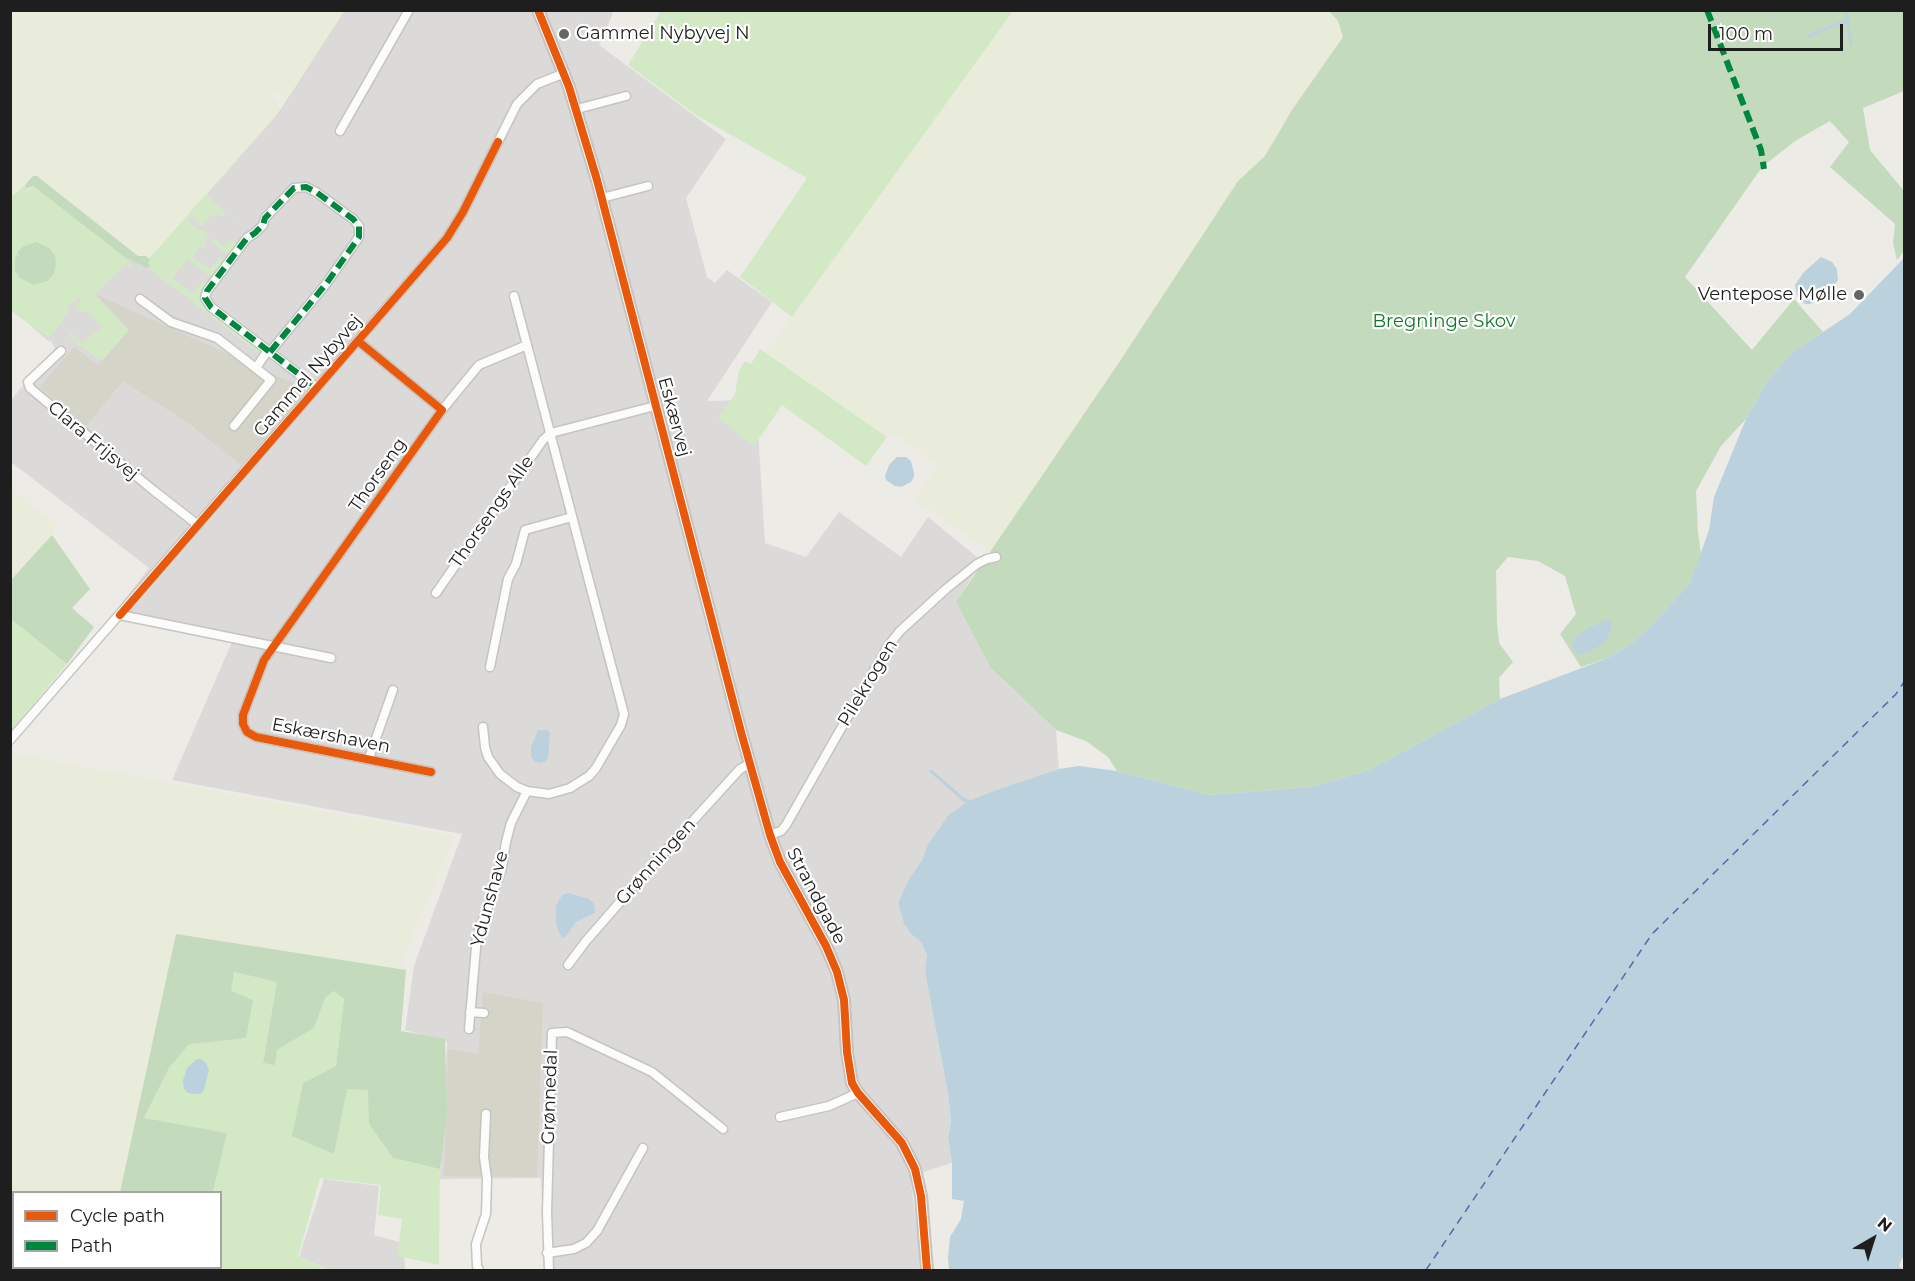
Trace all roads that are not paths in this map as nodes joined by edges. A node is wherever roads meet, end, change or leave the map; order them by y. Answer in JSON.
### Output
{"nodes":[{"id":1,"x":410,"y":10,"type":"edge"},
{"id":2,"x":541,"y":11,"type":"edge"},
{"id":3,"x":565,"y":73,"type":"junction"},
{"id":4,"x":626,"y":96,"type":"dead end"},
{"id":5,"x":577,"y":110,"type":"junction"},
{"id":6,"x":340,"y":131,"type":"dead end"},
{"id":7,"x":648,"y":186,"type":"dead end"},
{"id":8,"x":602,"y":198,"type":"junction"},
{"id":9,"x":514,"y":296,"type":"dead end"},
{"id":10,"x":140,"y":299,"type":"dead end"},
{"id":11,"x":358,"y":341,"type":"junction"},
{"id":12,"x":527,"y":345,"type":"junction"},
{"id":13,"x":61,"y":351,"type":"dead end"},
{"id":14,"x":269,"y":351,"type":"junction"},
{"id":15,"x":256,"y":368,"type":"junction"},
{"id":16,"x":317,"y":388,"type":"junction"},
{"id":17,"x":655,"y":406,"type":"junction"},
{"id":18,"x":442,"y":410,"type":"junction"},
{"id":19,"x":234,"y":426,"type":"dead end"},
{"id":20,"x":550,"y":433,"type":"junction"},
{"id":21,"x":573,"y":517,"type":"junction"},
{"id":22,"x":198,"y":525,"type":"junction"},
{"id":23,"x":996,"y":557,"type":"dead end"},
{"id":24,"x":436,"y":593,"type":"dead end"},
{"id":25,"x":120,"y":615,"type":"junction"},
{"id":26,"x":274,"y":647,"type":"junction"},
{"id":27,"x":331,"y":658,"type":"dead end"},
{"id":28,"x":490,"y":667,"type":"dead end"},
{"id":29,"x":393,"y":690,"type":"dead end"},
{"id":30,"x":483,"y":727,"type":"dead end"},
{"id":31,"x":10,"y":740,"type":"edge"},
{"id":32,"x":369,"y":758,"type":"junction"},
{"id":33,"x":749,"y":764,"type":"junction"},
{"id":34,"x":431,"y":772,"type":"dead end"},
{"id":35,"x":527,"y":791,"type":"junction"},
{"id":36,"x":770,"y":835,"type":"junction"},
{"id":37,"x":568,"y":965,"type":"dead end"},
{"id":38,"x":470,"y":1012,"type":"junction"},
{"id":39,"x":484,"y":1013,"type":"dead end"},
{"id":40,"x":469,"y":1029,"type":"dead end"},
{"id":41,"x":858,"y":1093,"type":"junction"},
{"id":42,"x":486,"y":1114,"type":"dead end"},
{"id":43,"x":780,"y":1117,"type":"dead end"},
{"id":44,"x":723,"y":1129,"type":"dead end"},
{"id":45,"x":643,"y":1148,"type":"dead end"},
{"id":46,"x":548,"y":1253,"type":"junction"},
{"id":47,"x":478,"y":1270,"type":"edge"},
{"id":48,"x":549,"y":1270,"type":"edge"},
{"id":49,"x":927,"y":1270,"type":"edge"}],
"edges":[{"from":1,"to":6,"type":"street"},
{"from":2,"to":3,"type":"street","name":"Eskærvej"},
{"from":3,"to":5,"type":"street","name":"Eskærvej"},
{"from":3,"to":11,"type":"street","name":"Gammel Nybyvej"},
{"from":4,"to":5,"type":"street"},
{"from":5,"to":8,"type":"street","name":"Eskærvej"},
{"from":7,"to":8,"type":"street"},
{"from":8,"to":17,"type":"street","name":"Eskærvej"},
{"from":9,"to":12,"type":"street"},
{"from":10,"to":15,"type":"street"},
{"from":11,"to":16,"type":"street","name":"Gammel Nybyvej"},
{"from":11,"to":18,"type":"street"},
{"from":12,"to":18,"type":"street","name":"Thorseng"},
{"from":12,"to":20,"type":"street"},
{"from":13,"to":22,"type":"street","name":"Clara Frijsvej"},
{"from":14,"to":14,"type":"street"},
{"from":14,"to":15,"type":"street"},
{"from":14,"to":16,"type":"street"},
{"from":15,"to":19,"type":"street"},
{"from":16,"to":22,"type":"street","name":"Gammel Nybyvej"},
{"from":17,"to":20,"type":"street"},
{"from":17,"to":33,"type":"street","name":"Eskærvej"},
{"from":18,"to":26,"type":"street","name":"Thorseng"},
{"from":20,"to":21,"type":"street"},
{"from":20,"to":24,"type":"street","name":"Thorsengs Alle"},
{"from":21,"to":28,"type":"street"},
{"from":21,"to":35,"type":"street"},
{"from":22,"to":25,"type":"street","name":"Gammel Nybyvej"},
{"from":23,"to":36,"type":"street","name":"Pilekrogen"},
{"from":25,"to":26,"type":"street"},
{"from":25,"to":31,"type":"street","name":"Gammel Nybyvej"},
{"from":26,"to":27,"type":"street"},
{"from":26,"to":32,"type":"street","name":"Eskærshaven"},
{"from":29,"to":32,"type":"street","name":"Eskærshaven"},
{"from":30,"to":35,"type":"street"},
{"from":32,"to":34,"type":"street","name":"Eskærshaven"},
{"from":33,"to":36,"type":"street","name":"Eskærvej"},
{"from":33,"to":37,"type":"street","name":"Grønningen"},
{"from":35,"to":38,"type":"street","name":"Ydunshave"},
{"from":36,"to":41,"type":"street","name":"Strandgade"},
{"from":38,"to":39,"type":"street"},
{"from":38,"to":40,"type":"street","name":"Ydunshave"},
{"from":41,"to":43,"type":"street"},
{"from":41,"to":49,"type":"street","name":"Strandgade"},
{"from":42,"to":47,"type":"street"},
{"from":44,"to":46,"type":"street","name":"Grønnedal"},
{"from":45,"to":46,"type":"street"},
{"from":46,"to":48,"type":"street","name":"Grønnedal"}]}
